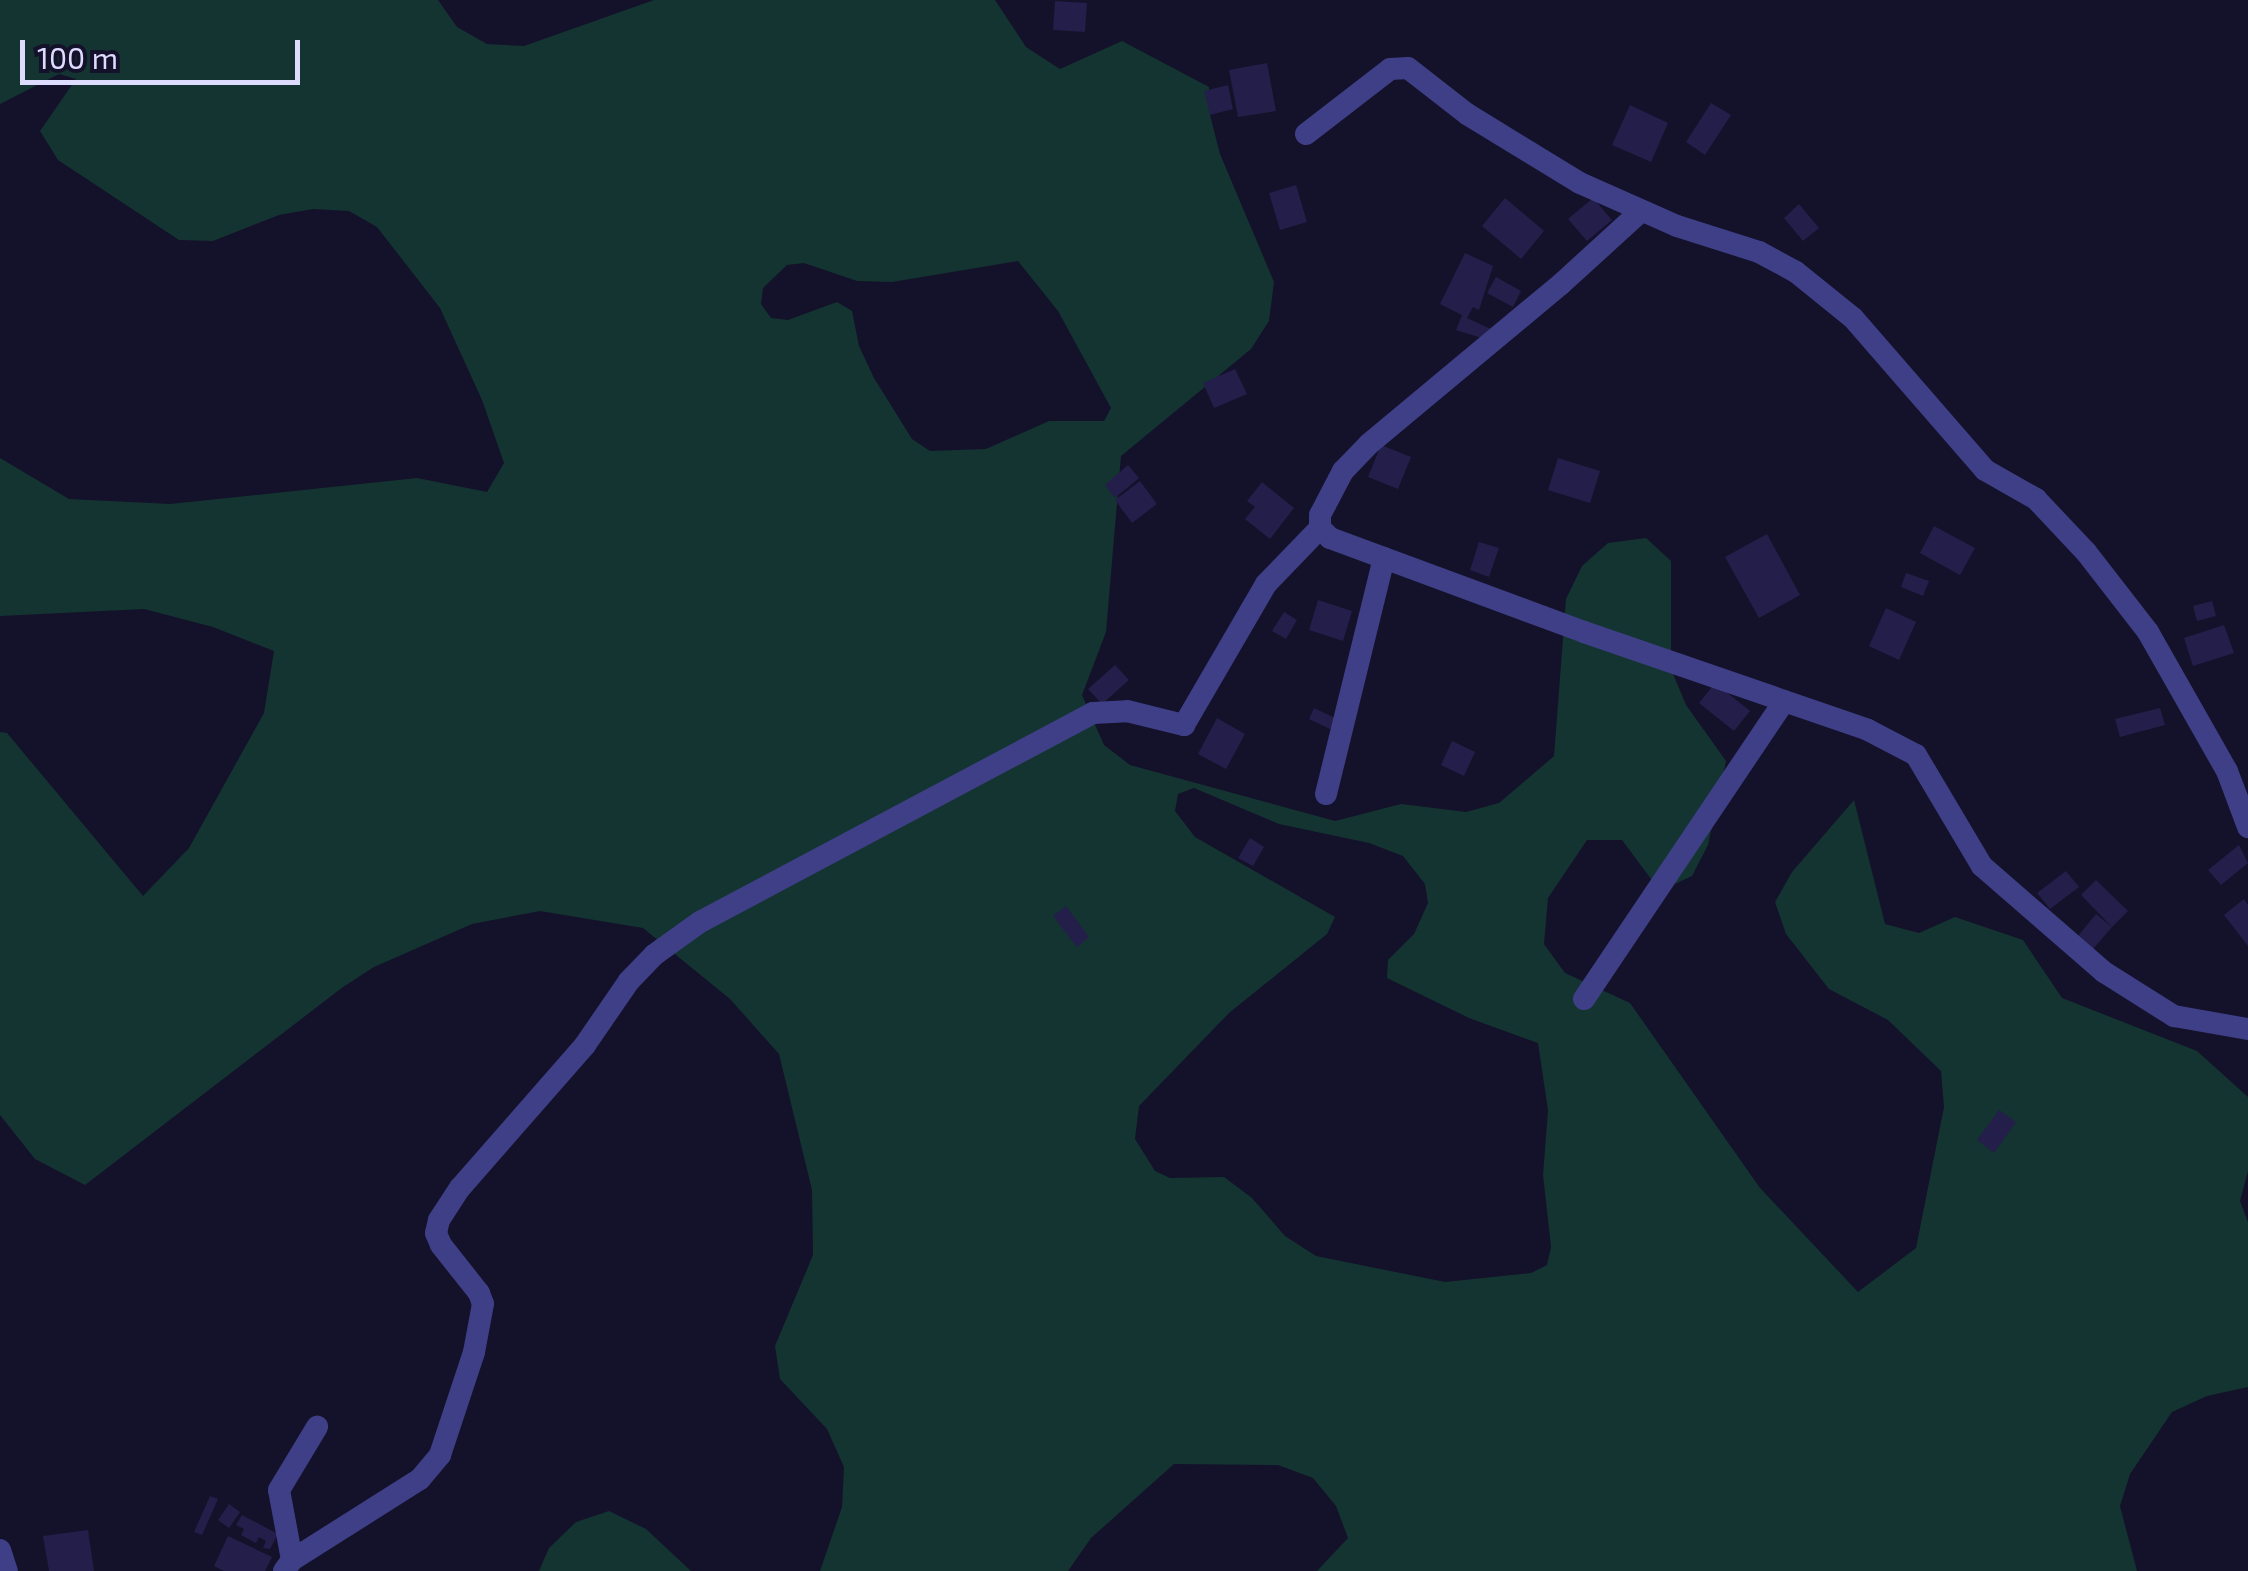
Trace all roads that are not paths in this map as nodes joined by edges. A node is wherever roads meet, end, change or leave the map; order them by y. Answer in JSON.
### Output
{"nodes":[{"id":1,"x":1306,"y":134,"type":"dead end"},
{"id":2,"x":1640,"y":211,"type":"junction"},
{"id":3,"x":1320,"y":528,"type":"junction"},
{"id":4,"x":1384,"y":558,"type":"junction"},
{"id":5,"x":1784,"y":701,"type":"junction"},
{"id":6,"x":1326,"y":794,"type":"dead end"},
{"id":7,"x":2248,"y":827,"type":"edge"},
{"id":8,"x":1584,"y":998,"type":"dead end"},
{"id":9,"x":2248,"y":1029,"type":"edge"},
{"id":10,"x":316,"y":1427,"type":"dead end"},
{"id":11,"x":0,"y":1550,"type":"edge"},
{"id":12,"x":288,"y":1565,"type":"edge"},
{"id":13,"x":7,"y":1571,"type":"edge"}],
"edges":[{"from":1,"to":2,"type":"street"},
{"from":2,"to":3,"type":"street"},
{"from":2,"to":7,"type":"street"},
{"from":3,"to":4,"type":"street"},
{"from":3,"to":12,"type":"street"},
{"from":4,"to":5,"type":"street"},
{"from":4,"to":6,"type":"street"},
{"from":5,"to":8,"type":"street"},
{"from":5,"to":9,"type":"street"},
{"from":10,"to":12,"type":"street"},
{"from":11,"to":13,"type":"street"}]}
